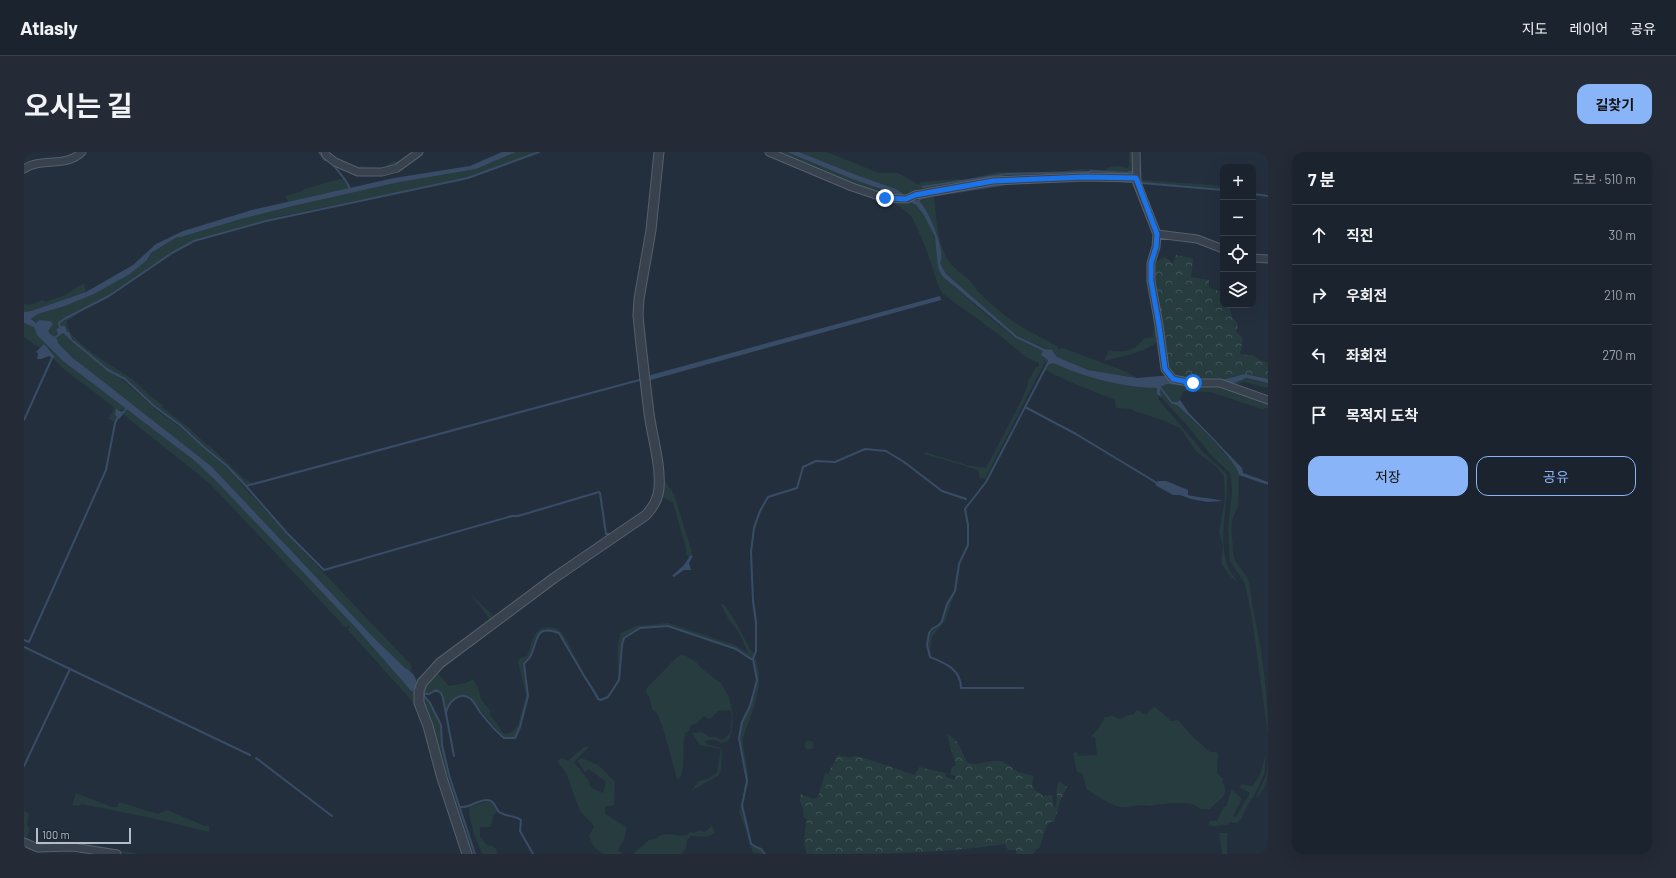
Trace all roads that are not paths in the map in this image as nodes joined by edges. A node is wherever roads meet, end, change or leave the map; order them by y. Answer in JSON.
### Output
{"nodes":[{"id":1,"x":82,"y":152,"type":"edge"},
{"id":2,"x":325,"y":152,"type":"edge"},
{"id":3,"x":419,"y":152,"type":"edge"},
{"id":4,"x":659,"y":152,"type":"edge"},
{"id":5,"x":769,"y":152,"type":"edge"},
{"id":6,"x":1136,"y":152,"type":"edge"},
{"id":7,"x":24,"y":169,"type":"edge"},
{"id":8,"x":1136,"y":178,"type":"junction"},
{"id":9,"x":1157,"y":234,"type":"junction"},
{"id":10,"x":1220,"y":248,"type":"edge"},
{"id":11,"x":1256,"y":258,"type":"edge"},
{"id":12,"x":1268,"y":259,"type":"edge"},
{"id":13,"x":1268,"y":400,"type":"edge"},
{"id":14,"x":24,"y":842,"type":"edge"},
{"id":15,"x":117,"y":854,"type":"edge"},
{"id":16,"x":467,"y":854,"type":"edge"}],
"edges":[{"from":1,"to":7,"type":"street"},
{"from":2,"to":3,"type":"street"},
{"from":4,"to":16,"type":"street"},
{"from":5,"to":8,"type":"street"},
{"from":6,"to":8,"type":"street"},
{"from":8,"to":9,"type":"street"},
{"from":9,"to":10,"type":"street"},
{"from":9,"to":13,"type":"street"},
{"from":11,"to":12,"type":"street"},
{"from":14,"to":15,"type":"street"}]}
